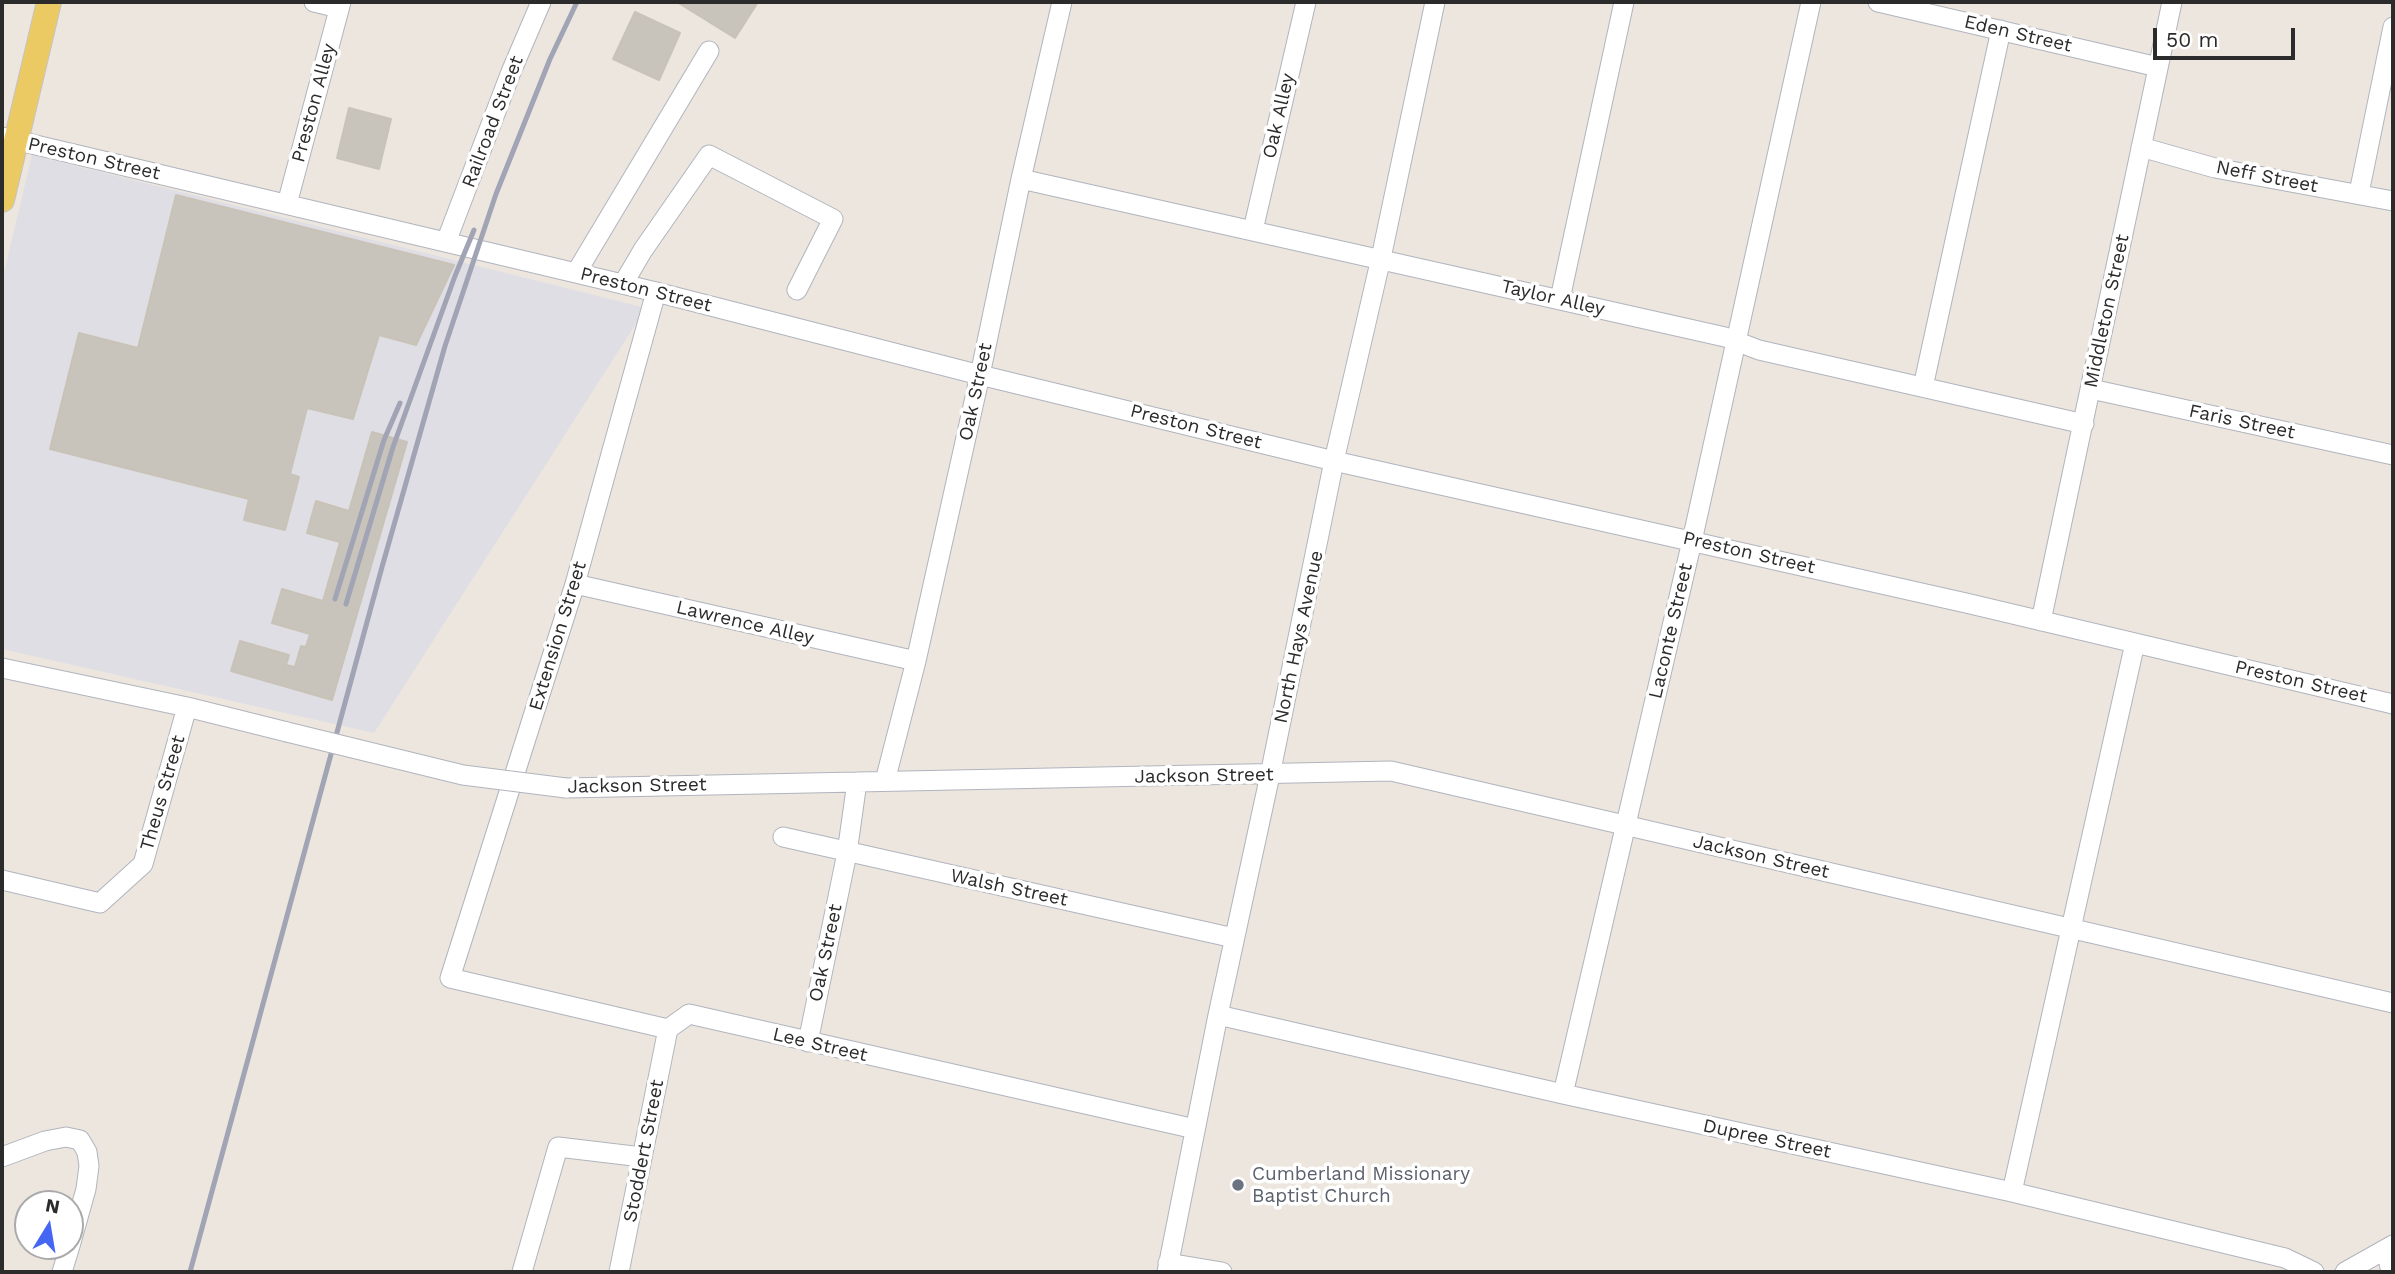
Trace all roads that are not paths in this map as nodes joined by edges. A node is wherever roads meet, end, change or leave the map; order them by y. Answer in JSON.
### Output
{"nodes":[{"id":1,"x":49,"y":2,"type":"edge"},
{"id":2,"x":314,"y":2,"type":"edge"},
{"id":3,"x":541,"y":2,"type":"edge"},
{"id":4,"x":1062,"y":2,"type":"edge"},
{"id":5,"x":1306,"y":2,"type":"edge"},
{"id":6,"x":1435,"y":2,"type":"edge"},
{"id":7,"x":1624,"y":2,"type":"edge"},
{"id":8,"x":1811,"y":2,"type":"edge"},
{"id":9,"x":1878,"y":2,"type":"edge"},
{"id":10,"x":2172,"y":2,"type":"edge"},
{"id":11,"x":340,"y":5,"type":"edge"},
{"id":12,"x":2393,"y":27,"type":"edge"},
{"id":13,"x":2001,"y":30,"type":"junction"},
{"id":14,"x":709,"y":51,"type":"dead end"},
{"id":15,"x":2158,"y":67,"type":"junction"},
{"id":16,"x":9,"y":138,"type":"edge"},
{"id":17,"x":2141,"y":147,"type":"junction"},
{"id":18,"x":1021,"y":179,"type":"junction"},
{"id":19,"x":2358,"y":193,"type":"junction"},
{"id":20,"x":2,"y":200,"type":"edge"},
{"id":21,"x":2393,"y":201,"type":"edge"},
{"id":22,"x":286,"y":204,"type":"junction"},
{"id":23,"x":1253,"y":230,"type":"junction"},
{"id":24,"x":446,"y":242,"type":"junction"},
{"id":25,"x":1381,"y":258,"type":"junction"},
{"id":26,"x":576,"y":273,"type":"junction"},
{"id":27,"x":623,"y":284,"type":"junction"},
{"id":28,"x":797,"y":290,"type":"dead end"},
{"id":29,"x":656,"y":292,"type":"junction"},
{"id":30,"x":1560,"y":299,"type":"junction"},
{"id":31,"x":1737,"y":341,"type":"junction"},
{"id":32,"x":980,"y":375,"type":"junction"},
{"id":33,"x":1923,"y":387,"type":"junction"},
{"id":34,"x":2091,"y":389,"type":"junction"},
{"id":35,"x":2084,"y":424,"type":"junction"},
{"id":36,"x":2393,"y":455,"type":"edge"},
{"id":37,"x":1334,"y":461,"type":"junction"},
{"id":38,"x":1692,"y":541,"type":"junction"},
{"id":39,"x":575,"y":584,"type":"junction"},
{"id":40,"x":2041,"y":621,"type":"junction"},
{"id":41,"x":2135,"y":643,"type":"junction"},
{"id":42,"x":916,"y":661,"type":"junction"},
{"id":43,"x":2,"y":668,"type":"edge"},
{"id":44,"x":2393,"y":704,"type":"edge"},
{"id":45,"x":187,"y":707,"type":"junction"},
{"id":46,"x":1270,"y":775,"type":"junction"},
{"id":47,"x":885,"y":781,"type":"junction"},
{"id":48,"x":857,"y":782,"type":"junction"},
{"id":49,"x":1625,"y":825,"type":"junction"},
{"id":50,"x":783,"y":837,"type":"dead end"},
{"id":51,"x":847,"y":853,"type":"junction"},
{"id":52,"x":2,"y":880,"type":"edge"},
{"id":53,"x":2071,"y":928,"type":"junction"},
{"id":54,"x":1234,"y":938,"type":"junction"},
{"id":55,"x":2393,"y":1003,"type":"edge"},
{"id":56,"x":1217,"y":1016,"type":"junction"},
{"id":57,"x":668,"y":1029,"type":"junction"},
{"id":58,"x":808,"y":1042,"type":"junction"},
{"id":59,"x":1563,"y":1094,"type":"junction"},
{"id":60,"x":1195,"y":1129,"type":"junction"},
{"id":61,"x":2,"y":1157,"type":"edge"},
{"id":62,"x":642,"y":1157,"type":"junction"},
{"id":63,"x":2011,"y":1192,"type":"junction"},
{"id":64,"x":84,"y":1196,"type":"edge"},
{"id":65,"x":2390,"y":1247,"type":"edge"},
{"id":66,"x":1168,"y":1268,"type":"edge"},
{"id":67,"x":522,"y":1272,"type":"edge"},
{"id":68,"x":619,"y":1272,"type":"edge"},
{"id":69,"x":1222,"y":1272,"type":"edge"},
{"id":70,"x":2314,"y":1272,"type":"edge"},
{"id":71,"x":2345,"y":1272,"type":"edge"},
{"id":72,"x":2391,"y":1272,"type":"edge"}],
"edges":[{"from":1,"to":16,"type":"main road"},
{"from":2,"to":11,"type":"street"},
{"from":3,"to":24,"type":"street","name":"Railroad Street"},
{"from":4,"to":18,"type":"street","name":"Oak Street"},
{"from":5,"to":23,"type":"street","name":"Oak Alley"},
{"from":6,"to":25,"type":"street","name":"North Hays Avenue"},
{"from":7,"to":30,"type":"street"},
{"from":8,"to":31,"type":"street","name":"Laconte Street"},
{"from":9,"to":13,"type":"street","name":"Eden Street"},
{"from":10,"to":15,"type":"street","name":"Middleton Street"},
{"from":11,"to":22,"type":"street","name":"Preston Alley"},
{"from":12,"to":19,"type":"street"},
{"from":13,"to":15,"type":"street","name":"Eden Street"},
{"from":13,"to":33,"type":"street"},
{"from":14,"to":26,"type":"street"},
{"from":15,"to":17,"type":"street","name":"Middleton Street"},
{"from":16,"to":20,"type":"main road"},
{"from":16,"to":22,"type":"street","name":"Preston Street"},
{"from":17,"to":19,"type":"street","name":"Neff Street"},
{"from":17,"to":34,"type":"street","name":"Middleton Street"},
{"from":18,"to":23,"type":"street","name":"Taylor Alley"},
{"from":18,"to":32,"type":"street","name":"Oak Street"},
{"from":19,"to":21,"type":"street","name":"Neff Street"},
{"from":22,"to":24,"type":"street","name":"Preston Street"},
{"from":23,"to":25,"type":"street","name":"Taylor Alley"},
{"from":24,"to":26,"type":"street","name":"Preston Street"},
{"from":25,"to":30,"type":"street","name":"Taylor Alley"},
{"from":25,"to":37,"type":"street","name":"North Hays Avenue"},
{"from":26,"to":27,"type":"street","name":"Preston Street"},
{"from":27,"to":28,"type":"street"},
{"from":27,"to":29,"type":"street","name":"Preston Street"},
{"from":29,"to":32,"type":"street","name":"Preston Street"},
{"from":29,"to":39,"type":"street","name":"Extension Street"},
{"from":30,"to":31,"type":"street","name":"Taylor Alley"},
{"from":31,"to":33,"type":"street","name":"Taylor Alley"},
{"from":31,"to":38,"type":"street","name":"Laconte Street"},
{"from":32,"to":37,"type":"street","name":"Preston Street"},
{"from":32,"to":42,"type":"street","name":"Oak Street"},
{"from":33,"to":35,"type":"street","name":"Taylor Alley"},
{"from":34,"to":35,"type":"street","name":"Middleton Street"},
{"from":34,"to":36,"type":"street","name":"Faris Street"},
{"from":35,"to":40,"type":"street","name":"Middleton Street"},
{"from":37,"to":38,"type":"street","name":"Preston Street"},
{"from":37,"to":46,"type":"street","name":"North Hays Avenue"},
{"from":38,"to":40,"type":"street","name":"Preston Street"},
{"from":38,"to":49,"type":"street","name":"Laconte Street"},
{"from":39,"to":42,"type":"street","name":"Lawrence Alley"},
{"from":39,"to":57,"type":"street","name":"Extension Street"},
{"from":40,"to":41,"type":"street","name":"Preston Street"},
{"from":41,"to":44,"type":"street","name":"Preston Street"},
{"from":41,"to":53,"type":"street"},
{"from":42,"to":47,"type":"street","name":"Oak Street"},
{"from":43,"to":45,"type":"street","name":"Jackson Street"},
{"from":45,"to":48,"type":"street","name":"Jackson Street","bridge":true},
{"from":45,"to":52,"type":"street","name":"Theus Street"},
{"from":46,"to":47,"type":"street","name":"Jackson Street"},
{"from":46,"to":49,"type":"street","name":"Jackson Street"},
{"from":46,"to":54,"type":"street","name":"North Hays Avenue"},
{"from":47,"to":48,"type":"street","name":"Jackson Street"},
{"from":48,"to":51,"type":"street","name":"Oak Street"},
{"from":49,"to":53,"type":"street","name":"Jackson Street"},
{"from":49,"to":59,"type":"street","name":"Laconte Street"},
{"from":50,"to":51,"type":"street","name":"Walsh Street"},
{"from":51,"to":54,"type":"street","name":"Walsh Street"},
{"from":51,"to":58,"type":"street","name":"Oak Street"},
{"from":53,"to":55,"type":"street","name":"Jackson Street"},
{"from":53,"to":63,"type":"street"},
{"from":54,"to":56,"type":"street","name":"North Hays Avenue"},
{"from":56,"to":59,"type":"street","name":"Dupree Street"},
{"from":56,"to":60,"type":"street","name":"North Hays Avenue"},
{"from":57,"to":58,"type":"street","name":"Lee Street"},
{"from":57,"to":62,"type":"street","name":"Stoddert Street"},
{"from":58,"to":60,"type":"street","name":"Lee Street"},
{"from":59,"to":63,"type":"street","name":"Dupree Street"},
{"from":60,"to":66,"type":"street","name":"North Hays Avenue"},
{"from":61,"to":64,"type":"street"},
{"from":62,"to":67,"type":"street"},
{"from":62,"to":68,"type":"street","name":"Stoddert Street"},
{"from":63,"to":70,"type":"street","name":"Dupree Street"},
{"from":65,"to":71,"type":"street"},
{"from":65,"to":72,"type":"street"},
{"from":66,"to":69,"type":"street"}]}
